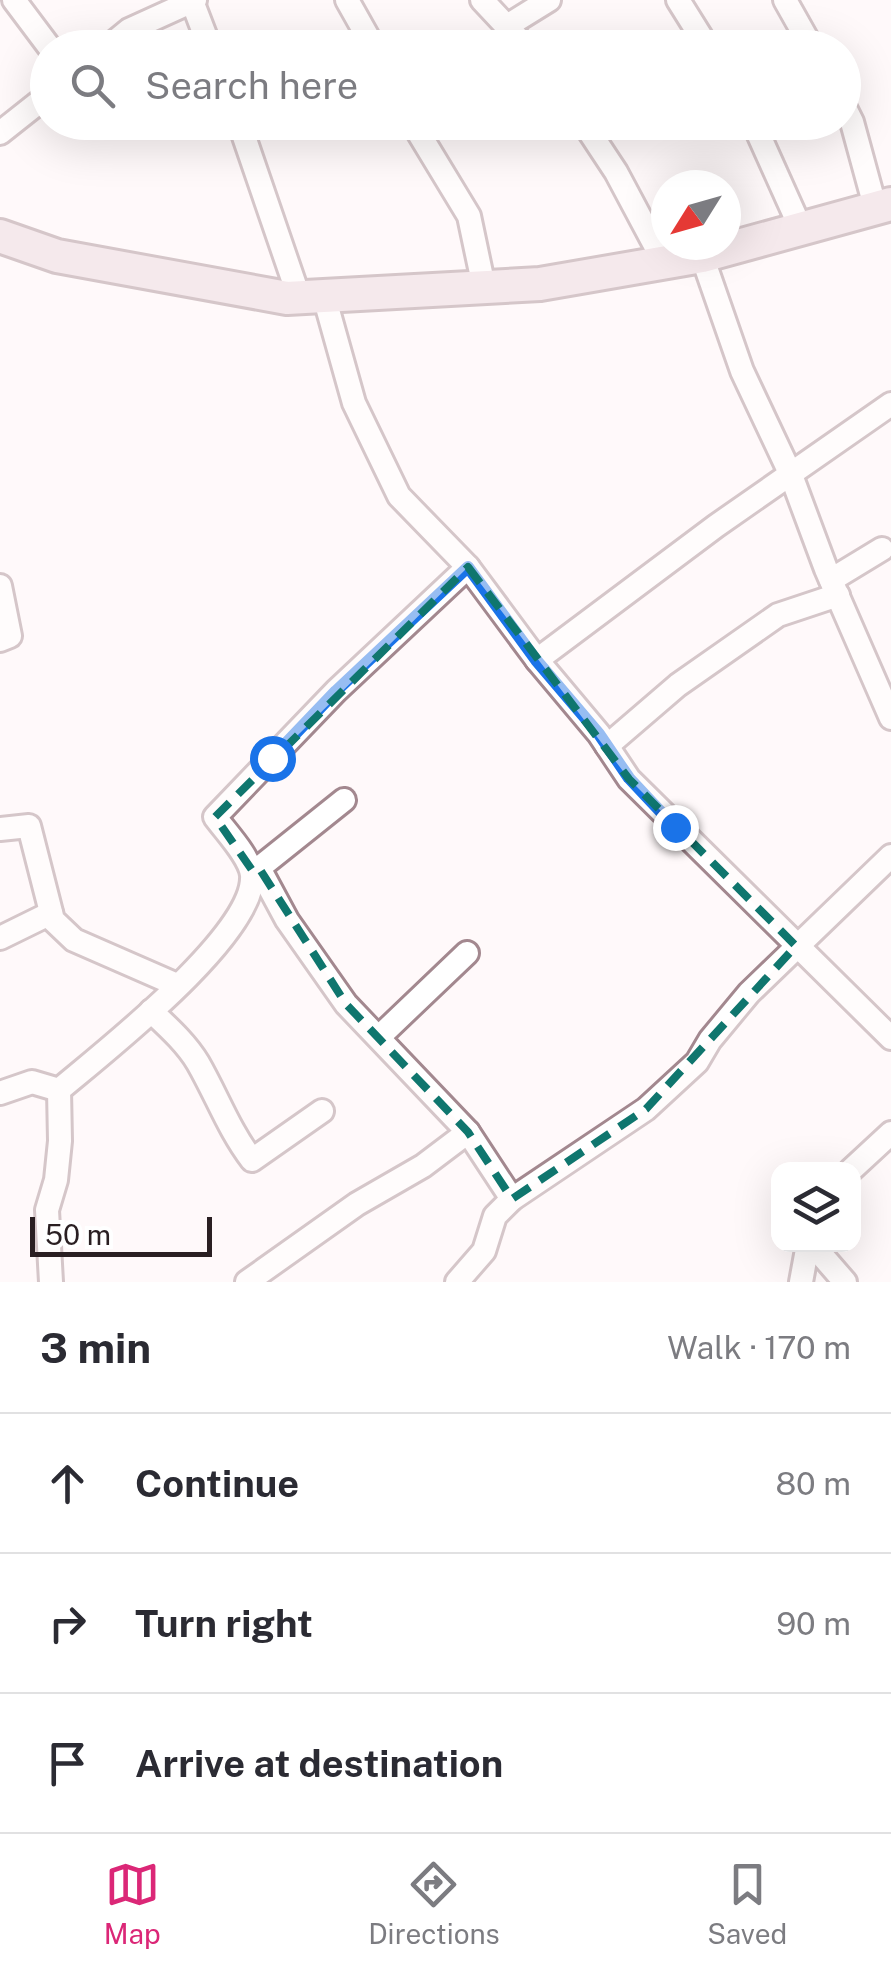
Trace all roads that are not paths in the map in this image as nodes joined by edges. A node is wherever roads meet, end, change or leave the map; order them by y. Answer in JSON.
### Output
{"nodes":[{"id":1,"x":14,"y":0,"type":"edge"},
{"id":2,"x":348,"y":0,"type":"edge"},
{"id":3,"x":482,"y":0,"type":"edge"},
{"id":4,"x":549,"y":0,"type":"edge"},
{"id":5,"x":678,"y":0,"type":"edge"},
{"id":6,"x":784,"y":0,"type":"edge"},
{"id":7,"x":193,"y":1,"type":"edge"},
{"id":8,"x":507,"y":26,"type":"junction"},
{"id":9,"x":36,"y":30,"type":"edge"},
{"id":10,"x":128,"y":30,"type":"edge"},
{"id":11,"x":203,"y":30,"type":"edge"},
{"id":12,"x":364,"y":30,"type":"edge"},
{"id":13,"x":511,"y":30,"type":"edge"},
{"id":14,"x":694,"y":30,"type":"edge"},
{"id":15,"x":802,"y":30,"type":"edge"},
{"id":16,"x":30,"y":110,"type":"edge"},
{"id":17,"x":0,"y":134,"type":"edge"},
{"id":18,"x":247,"y":140,"type":"edge"},
{"id":19,"x":423,"y":140,"type":"edge"},
{"id":20,"x":595,"y":140,"type":"edge"},
{"id":21,"x":761,"y":140,"type":"edge"},
{"id":22,"x":859,"y":140,"type":"edge"},
{"id":23,"x":884,"y":207,"type":"edge"},
{"id":24,"x":801,"y":229,"type":"junction"},
{"id":25,"x":0,"y":236,"type":"edge"},
{"id":26,"x":741,"y":245,"type":"edge"},
{"id":27,"x":684,"y":260,"type":"edge"},
{"id":28,"x":703,"y":260,"type":"edge"},
{"id":29,"x":665,"y":264,"type":"junction"},
{"id":30,"x":484,"y":287,"type":"junction"},
{"id":31,"x":312,"y":296,"type":"junction"},
{"id":32,"x":891,"y":404,"type":"edge"},
{"id":33,"x":791,"y":475,"type":"junction"},
{"id":34,"x":882,"y":549,"type":"dead end"},
{"id":35,"x":468,"y":567,"type":"junction"},
{"id":36,"x":0,"y":586,"type":"edge"},
{"id":37,"x":834,"y":588,"type":"junction"},
{"id":38,"x":0,"y":640,"type":"edge"},
{"id":39,"x":536,"y":660,"type":"junction"},
{"id":40,"x":891,"y":718,"type":"edge"},
{"id":41,"x":607,"y":746,"type":"junction"},
{"id":42,"x":344,"y":800,"type":"dead end"},
{"id":43,"x":0,"y":830,"type":"edge"},
{"id":44,"x":891,"y":856,"type":"edge"},
{"id":45,"x":255,"y":869,"type":"junction"},
{"id":46,"x":50,"y":913,"type":"junction"},
{"id":47,"x":0,"y":938,"type":"edge"},
{"id":48,"x":796,"y":946,"type":"junction"},
{"id":49,"x":467,"y":953,"type":"dead end"},
{"id":50,"x":177,"y":985,"type":"junction"},
{"id":51,"x":151,"y":1010,"type":"junction"},
{"id":52,"x":379,"y":1036,"type":"junction"},
{"id":53,"x":891,"y":1038,"type":"edge"},
{"id":54,"x":58,"y":1090,"type":"junction"},
{"id":55,"x":0,"y":1093,"type":"edge"},
{"id":56,"x":322,"y":1111,"type":"dead end"},
{"id":57,"x":468,"y":1132,"type":"junction"},
{"id":58,"x":891,"y":1133,"type":"edge"},
{"id":59,"x":860,"y":1162,"type":"edge"},
{"id":60,"x":512,"y":1200,"type":"junction"},
{"id":61,"x":808,"y":1252,"type":"edge"},
{"id":62,"x":817,"y":1252,"type":"edge"},
{"id":63,"x":51,"y":1282,"type":"edge"},
{"id":64,"x":246,"y":1282,"type":"edge"},
{"id":65,"x":458,"y":1282,"type":"edge"},
{"id":66,"x":801,"y":1282,"type":"edge"},
{"id":67,"x":844,"y":1282,"type":"edge"}],
"edges":[{"from":1,"to":9,"type":"street"},
{"from":2,"to":12,"type":"street"},
{"from":3,"to":8,"type":"street"},
{"from":4,"to":8,"type":"street"},
{"from":5,"to":14,"type":"street"},
{"from":6,"to":15,"type":"street"},
{"from":7,"to":10,"type":"street"},
{"from":7,"to":11,"type":"street"},
{"from":8,"to":13,"type":"street"},
{"from":16,"to":17,"type":"street"},
{"from":18,"to":31,"type":"street"},
{"from":19,"to":30,"type":"street"},
{"from":20,"to":29,"type":"street"},
{"from":21,"to":24,"type":"street"},
{"from":22,"to":23,"type":"street"},
{"from":23,"to":24,"type":"street"},
{"from":24,"to":26,"type":"street"},
{"from":25,"to":31,"type":"street"},
{"from":27,"to":29,"type":"street"},
{"from":28,"to":33,"type":"street"},
{"from":29,"to":30,"type":"street"},
{"from":30,"to":31,"type":"street"},
{"from":31,"to":35,"type":"street"},
{"from":32,"to":33,"type":"street"},
{"from":33,"to":37,"type":"street"},
{"from":33,"to":39,"type":"street"},
{"from":34,"to":37,"type":"street"},
{"from":35,"to":39,"type":"street"},
{"from":35,"to":45,"type":"street"},
{"from":36,"to":38,"type":"street"},
{"from":37,"to":40,"type":"street"},
{"from":37,"to":41,"type":"street"},
{"from":39,"to":41,"type":"street"},
{"from":41,"to":48,"type":"street"},
{"from":42,"to":45,"type":"street"},
{"from":43,"to":46,"type":"street"},
{"from":44,"to":48,"type":"street"},
{"from":45,"to":50,"type":"street"},
{"from":45,"to":52,"type":"street"},
{"from":46,"to":47,"type":"street"},
{"from":46,"to":50,"type":"street"},
{"from":48,"to":53,"type":"street"},
{"from":48,"to":60,"type":"street"},
{"from":49,"to":52,"type":"street"},
{"from":50,"to":51,"type":"street"},
{"from":51,"to":54,"type":"street"},
{"from":51,"to":56,"type":"street"},
{"from":52,"to":57,"type":"street"},
{"from":54,"to":55,"type":"street"},
{"from":54,"to":63,"type":"street"},
{"from":57,"to":60,"type":"street"},
{"from":57,"to":64,"type":"street"},
{"from":58,"to":59,"type":"street"},
{"from":60,"to":65,"type":"street"},
{"from":61,"to":66,"type":"street"},
{"from":62,"to":67,"type":"street"}]}
